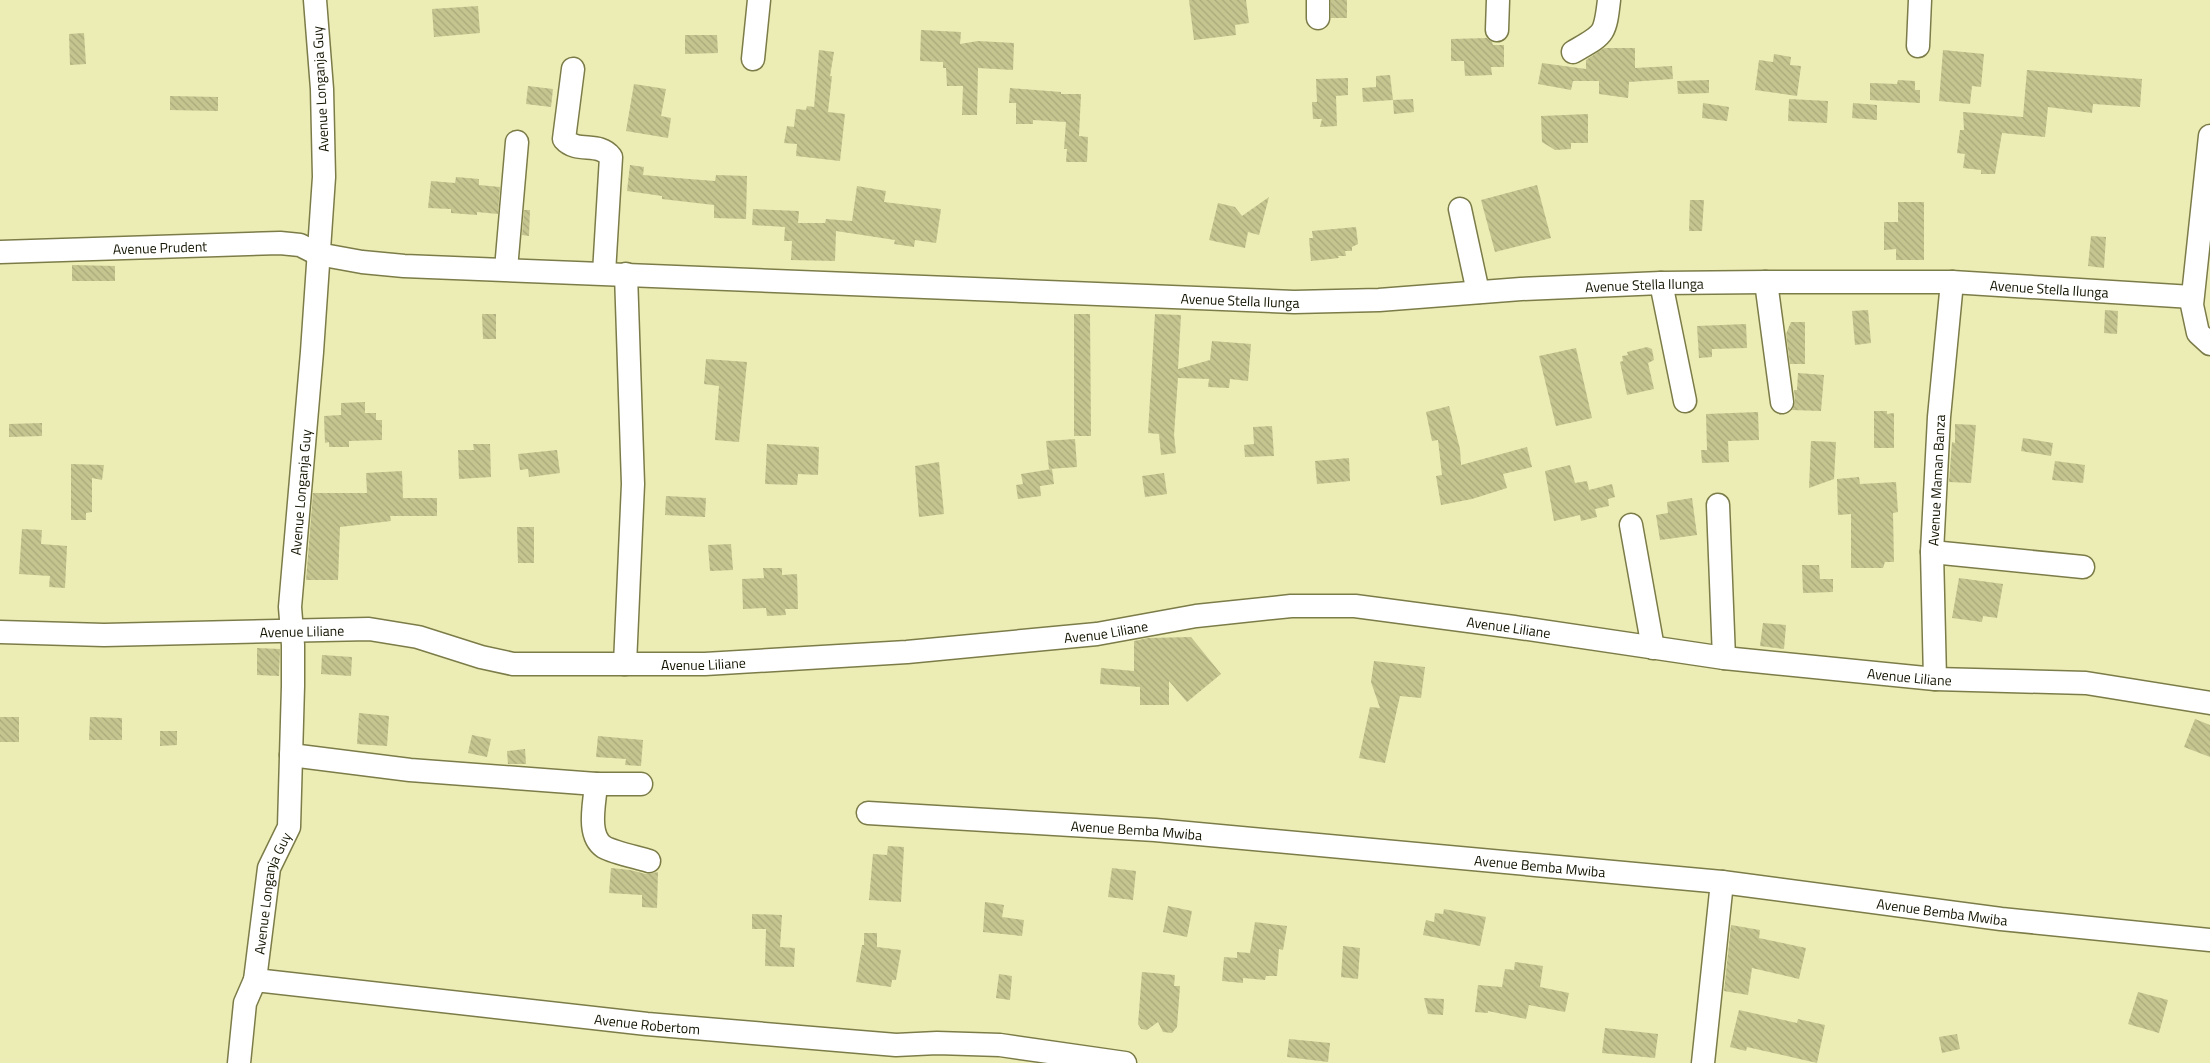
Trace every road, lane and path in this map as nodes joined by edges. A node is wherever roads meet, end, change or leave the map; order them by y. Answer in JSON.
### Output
{"nodes":[{"id":1,"x":315,"y":0,"type":"edge"},
{"id":2,"x":759,"y":0,"type":"edge"},
{"id":3,"x":1498,"y":0,"type":"edge"},
{"id":4,"x":1609,"y":0,"type":"edge"},
{"id":5,"x":1920,"y":0,"type":"edge"},
{"id":6,"x":1497,"y":30,"type":"dead end"},
{"id":7,"x":1918,"y":46,"type":"dead end"},
{"id":8,"x":1574,"y":52,"type":"dead end"},
{"id":9,"x":753,"y":59,"type":"dead end"},
{"id":10,"x":573,"y":69,"type":"dead end"},
{"id":11,"x":2210,"y":136,"type":"edge"},
{"id":12,"x":517,"y":142,"type":"dead end"},
{"id":13,"x":1460,"y":209,"type":"dead end"},
{"id":14,"x":0,"y":252,"type":"edge"},
{"id":15,"x":318,"y":254,"type":"junction"},
{"id":16,"x":506,"y":269,"type":"junction"},
{"id":17,"x":616,"y":273,"type":"junction"},
{"id":18,"x":1766,"y":282,"type":"junction"},
{"id":19,"x":1952,"y":282,"type":"junction"},
{"id":20,"x":1661,"y":283,"type":"junction"},
{"id":21,"x":1478,"y":292,"type":"junction"},
{"id":22,"x":2192,"y":297,"type":"junction"},
{"id":23,"x":2210,"y":344,"type":"edge"},
{"id":24,"x":1685,"y":401,"type":"dead end"},
{"id":25,"x":1782,"y":402,"type":"dead end"},
{"id":26,"x":1718,"y":505,"type":"dead end"},
{"id":27,"x":1631,"y":525,"type":"dead end"},
{"id":28,"x":1932,"y":552,"type":"junction"},
{"id":29,"x":2083,"y":566,"type":"dead end"},
{"id":30,"x":290,"y":630,"type":"junction"},
{"id":31,"x":0,"y":632,"type":"edge"},
{"id":32,"x":1653,"y":648,"type":"junction"},
{"id":33,"x":1724,"y":658,"type":"junction"},
{"id":34,"x":625,"y":664,"type":"junction"},
{"id":35,"x":1935,"y":679,"type":"junction"},
{"id":36,"x":2210,"y":703,"type":"edge"},
{"id":37,"x":291,"y":755,"type":"junction"},
{"id":38,"x":596,"y":784,"type":"junction"},
{"id":39,"x":642,"y":784,"type":"dead end"},
{"id":40,"x":868,"y":813,"type":"dead end"},
{"id":41,"x":649,"y":861,"type":"dead end"},
{"id":42,"x":1722,"y":882,"type":"junction"},
{"id":43,"x":2210,"y":940,"type":"edge"},
{"id":44,"x":255,"y":980,"type":"junction"},
{"id":45,"x":239,"y":1063,"type":"edge"},
{"id":46,"x":1125,"y":1063,"type":"edge"},
{"id":47,"x":1703,"y":1063,"type":"edge"}],
"edges":[{"from":1,"to":15,"type":"street","name":"Avenue Longanja Guy"},
{"from":2,"to":9,"type":"street"},
{"from":3,"to":6,"type":"street"},
{"from":4,"to":8,"type":"street"},
{"from":5,"to":7,"type":"street"},
{"from":10,"to":17,"type":"street"},
{"from":11,"to":22,"type":"street"},
{"from":12,"to":16,"type":"street"},
{"from":13,"to":21,"type":"street"},
{"from":14,"to":15,"type":"street","name":"Avenue Prudent"},
{"from":15,"to":16,"type":"street","name":"Avenue Prudent"},
{"from":15,"to":30,"type":"street","name":"Avenue Longanja Guy"},
{"from":16,"to":17,"type":"street","name":"Avenue Prudent"},
{"from":17,"to":21,"type":"street","name":"Avenue Stella Ilunga"},
{"from":17,"to":34,"type":"street"},
{"from":18,"to":19,"type":"street","name":"Avenue Stella Ilunga"},
{"from":18,"to":20,"type":"street","name":"Avenue Stella Ilunga"},
{"from":18,"to":25,"type":"street"},
{"from":19,"to":22,"type":"street","name":"Avenue Stella Ilunga"},
{"from":19,"to":28,"type":"street","name":"Avenue Maman Banza"},
{"from":20,"to":21,"type":"street","name":"Avenue Stella Ilunga"},
{"from":20,"to":24,"type":"street"},
{"from":22,"to":23,"type":"street"},
{"from":26,"to":33,"type":"street"},
{"from":27,"to":32,"type":"street"},
{"from":28,"to":29,"type":"street"},
{"from":28,"to":35,"type":"street","name":"Avenue Maman Banza"},
{"from":30,"to":31,"type":"street","name":"Avenue Liliane"},
{"from":30,"to":34,"type":"street","name":"Avenue Liliane"},
{"from":30,"to":37,"type":"street","name":"Avenue Longanja Guy"},
{"from":32,"to":33,"type":"street","name":"Avenue Liliane"},
{"from":32,"to":34,"type":"street","name":"Avenue Liliane"},
{"from":33,"to":35,"type":"street","name":"Avenue Liliane"},
{"from":35,"to":36,"type":"street","name":"Avenue Liliane"},
{"from":37,"to":38,"type":"street"},
{"from":37,"to":44,"type":"street","name":"Avenue Longanja Guy"},
{"from":38,"to":39,"type":"street"},
{"from":38,"to":41,"type":"street"},
{"from":40,"to":42,"type":"street","name":"Avenue Bemba Mwiba"},
{"from":42,"to":43,"type":"street","name":"Avenue Bemba Mwiba"},
{"from":42,"to":47,"type":"street"},
{"from":44,"to":45,"type":"street"},
{"from":44,"to":46,"type":"street","name":"Avenue Robertom"}]}
